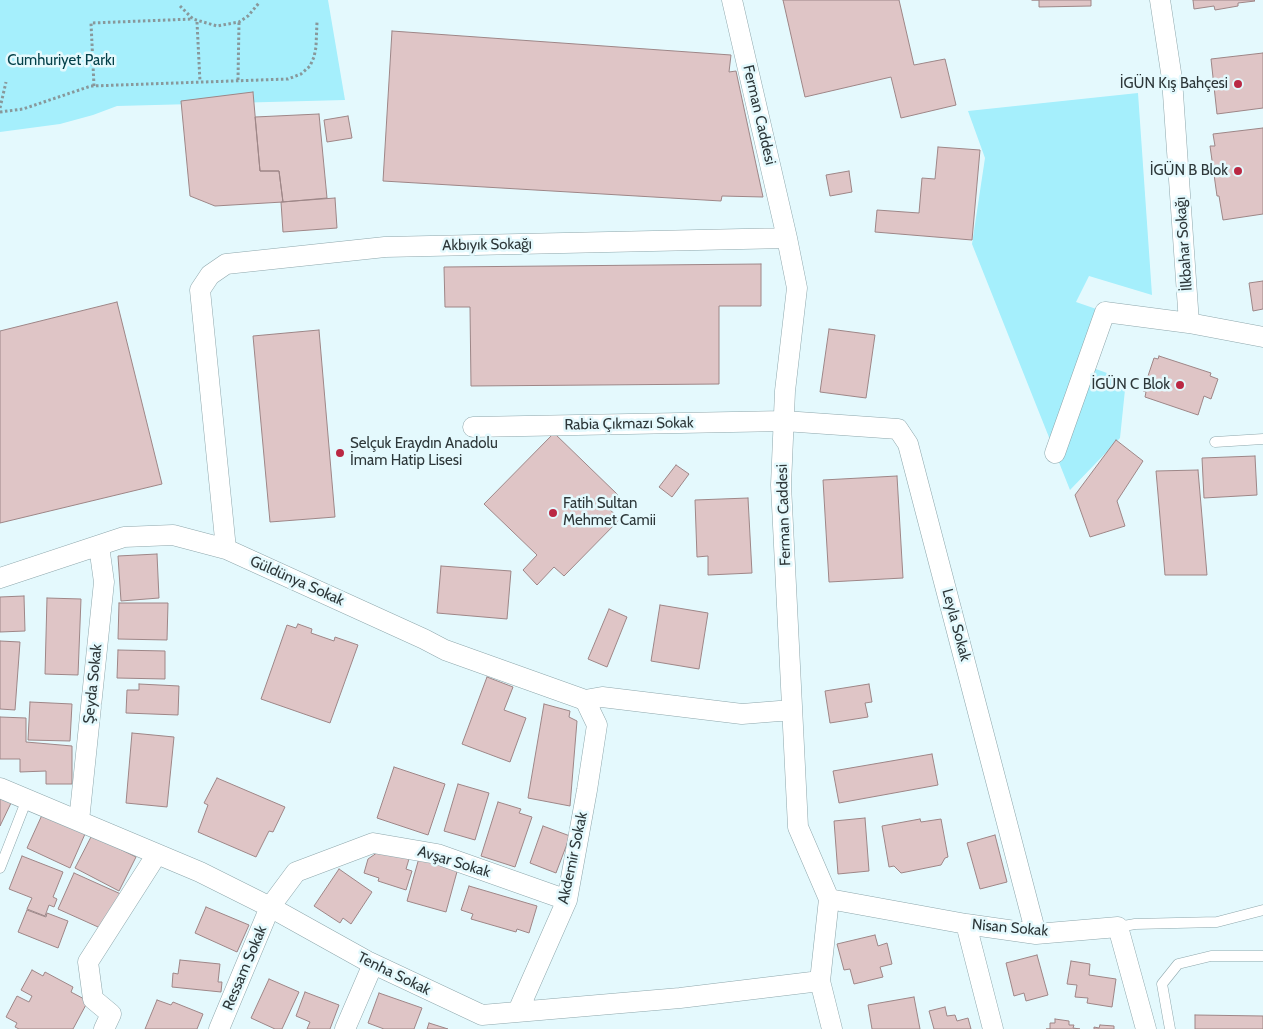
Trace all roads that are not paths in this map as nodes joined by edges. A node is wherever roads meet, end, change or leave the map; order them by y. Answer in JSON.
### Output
{"nodes":[{"id":1,"x":732,"y":0,"type":"edge"},
{"id":2,"x":1160,"y":0,"type":"edge"},
{"id":3,"x":787,"y":238,"type":"junction"},
{"id":4,"x":1189,"y":323,"type":"junction"},
{"id":5,"x":1263,"y":337,"type":"edge"},
{"id":6,"x":784,"y":421,"type":"junction"},
{"id":7,"x":473,"y":427,"type":"dead end"},
{"id":8,"x":1263,"y":439,"type":"edge"},
{"id":9,"x":1215,"y":442,"type":"dead end"},
{"id":10,"x":1055,"y":453,"type":"dead end"},
{"id":11,"x":99,"y":546,"type":"junction"},
{"id":12,"x":226,"y":549,"type":"junction"},
{"id":13,"x":0,"y":578,"type":"edge"},
{"id":14,"x":585,"y":700,"type":"junction"},
{"id":15,"x":792,"y":710,"type":"junction"},
{"id":16,"x":0,"y":788,"type":"edge"},
{"id":17,"x":27,"y":799,"type":"junction"},
{"id":18,"x":78,"y":821,"type":"junction"},
{"id":19,"x":157,"y":854,"type":"junction"},
{"id":20,"x":0,"y":868,"type":"edge"},
{"id":21,"x":829,"y":899,"type":"junction"},
{"id":22,"x":567,"y":900,"type":"junction"},
{"id":23,"x":270,"y":907,"type":"junction"},
{"id":24,"x":1263,"y":910,"type":"edge"},
{"id":25,"x":966,"y":924,"type":"junction"},
{"id":26,"x":1118,"y":927,"type":"junction"},
{"id":27,"x":1036,"y":934,"type":"junction"},
{"id":28,"x":1263,"y":956,"type":"edge"},
{"id":29,"x":373,"y":964,"type":"junction"},
{"id":30,"x":820,"y":981,"type":"junction"},
{"id":31,"x":518,"y":1011,"type":"junction"},
{"id":32,"x":479,"y":1022,"type":"edge"},
{"id":33,"x":104,"y":1029,"type":"edge"},
{"id":34,"x":219,"y":1029,"type":"edge"},
{"id":35,"x":346,"y":1029,"type":"edge"},
{"id":36,"x":832,"y":1029,"type":"edge"},
{"id":37,"x":993,"y":1029,"type":"edge"},
{"id":38,"x":1146,"y":1029,"type":"edge"},
{"id":39,"x":1170,"y":1029,"type":"edge"}],
"edges":[{"from":1,"to":3,"type":"street","name":"Ferman Caddesi"},
{"from":2,"to":4,"type":"street","name":"İlkbahar Sokağı"},
{"from":3,"to":6,"type":"street","name":"Ferman Caddesi"},
{"from":3,"to":12,"type":"street","name":"Akbıyık Sokağı"},
{"from":4,"to":5,"type":"street"},
{"from":4,"to":10,"type":"street"},
{"from":6,"to":7,"type":"street","name":"Rabia Çıkmazı Sokak"},
{"from":6,"to":15,"type":"street","name":"Ferman Caddesi"},
{"from":6,"to":27,"type":"street","name":"Leyla Sokak"},
{"from":8,"to":9,"type":"lane"},
{"from":11,"to":12,"type":"street","name":"Güldünya Sokak"},
{"from":11,"to":13,"type":"street","name":"Güldünya Sokak"},
{"from":11,"to":18,"type":"street","name":"Şeyda Sokak"},
{"from":12,"to":14,"type":"street","name":"Güldünya Sokak"},
{"from":14,"to":15,"type":"street"},
{"from":14,"to":22,"type":"street","name":"Akdemir Sokak"},
{"from":15,"to":21,"type":"street","name":"Ferman Caddesi"},
{"from":16,"to":17,"type":"street","name":"Tenha Sokak"},
{"from":17,"to":18,"type":"street","name":"Tenha Sokak"},
{"from":17,"to":20,"type":"lane"},
{"from":18,"to":19,"type":"street","name":"Tenha Sokak"},
{"from":19,"to":23,"type":"street","name":"Tenha Sokak"},
{"from":19,"to":33,"type":"street"},
{"from":21,"to":25,"type":"street","name":"Nisan Sokak"},
{"from":21,"to":30,"type":"street","name":"Ferman Caddesi"},
{"from":22,"to":23,"type":"street","name":"Avşar Sokak"},
{"from":22,"to":31,"type":"street","name":"Akdemir Sokak"},
{"from":23,"to":29,"type":"street","name":"Tenha Sokak"},
{"from":23,"to":34,"type":"street","name":"Ressam Sokak"},
{"from":24,"to":26,"type":"lane"},
{"from":25,"to":27,"type":"street","name":"Nisan Sokak"},
{"from":25,"to":37,"type":"street"},
{"from":26,"to":27,"type":"street","name":"Nisan Sokak"},
{"from":26,"to":38,"type":"street"},
{"from":28,"to":39,"type":"lane"},
{"from":29,"to":32,"type":"street","name":"Tenha Sokak"},
{"from":29,"to":35,"type":"street"},
{"from":30,"to":31,"type":"street","name":"Tenha Sokak"},
{"from":30,"to":36,"type":"street","name":"Ferman Caddesi"},
{"from":31,"to":32,"type":"street","name":"Tenha Sokak"}]}
